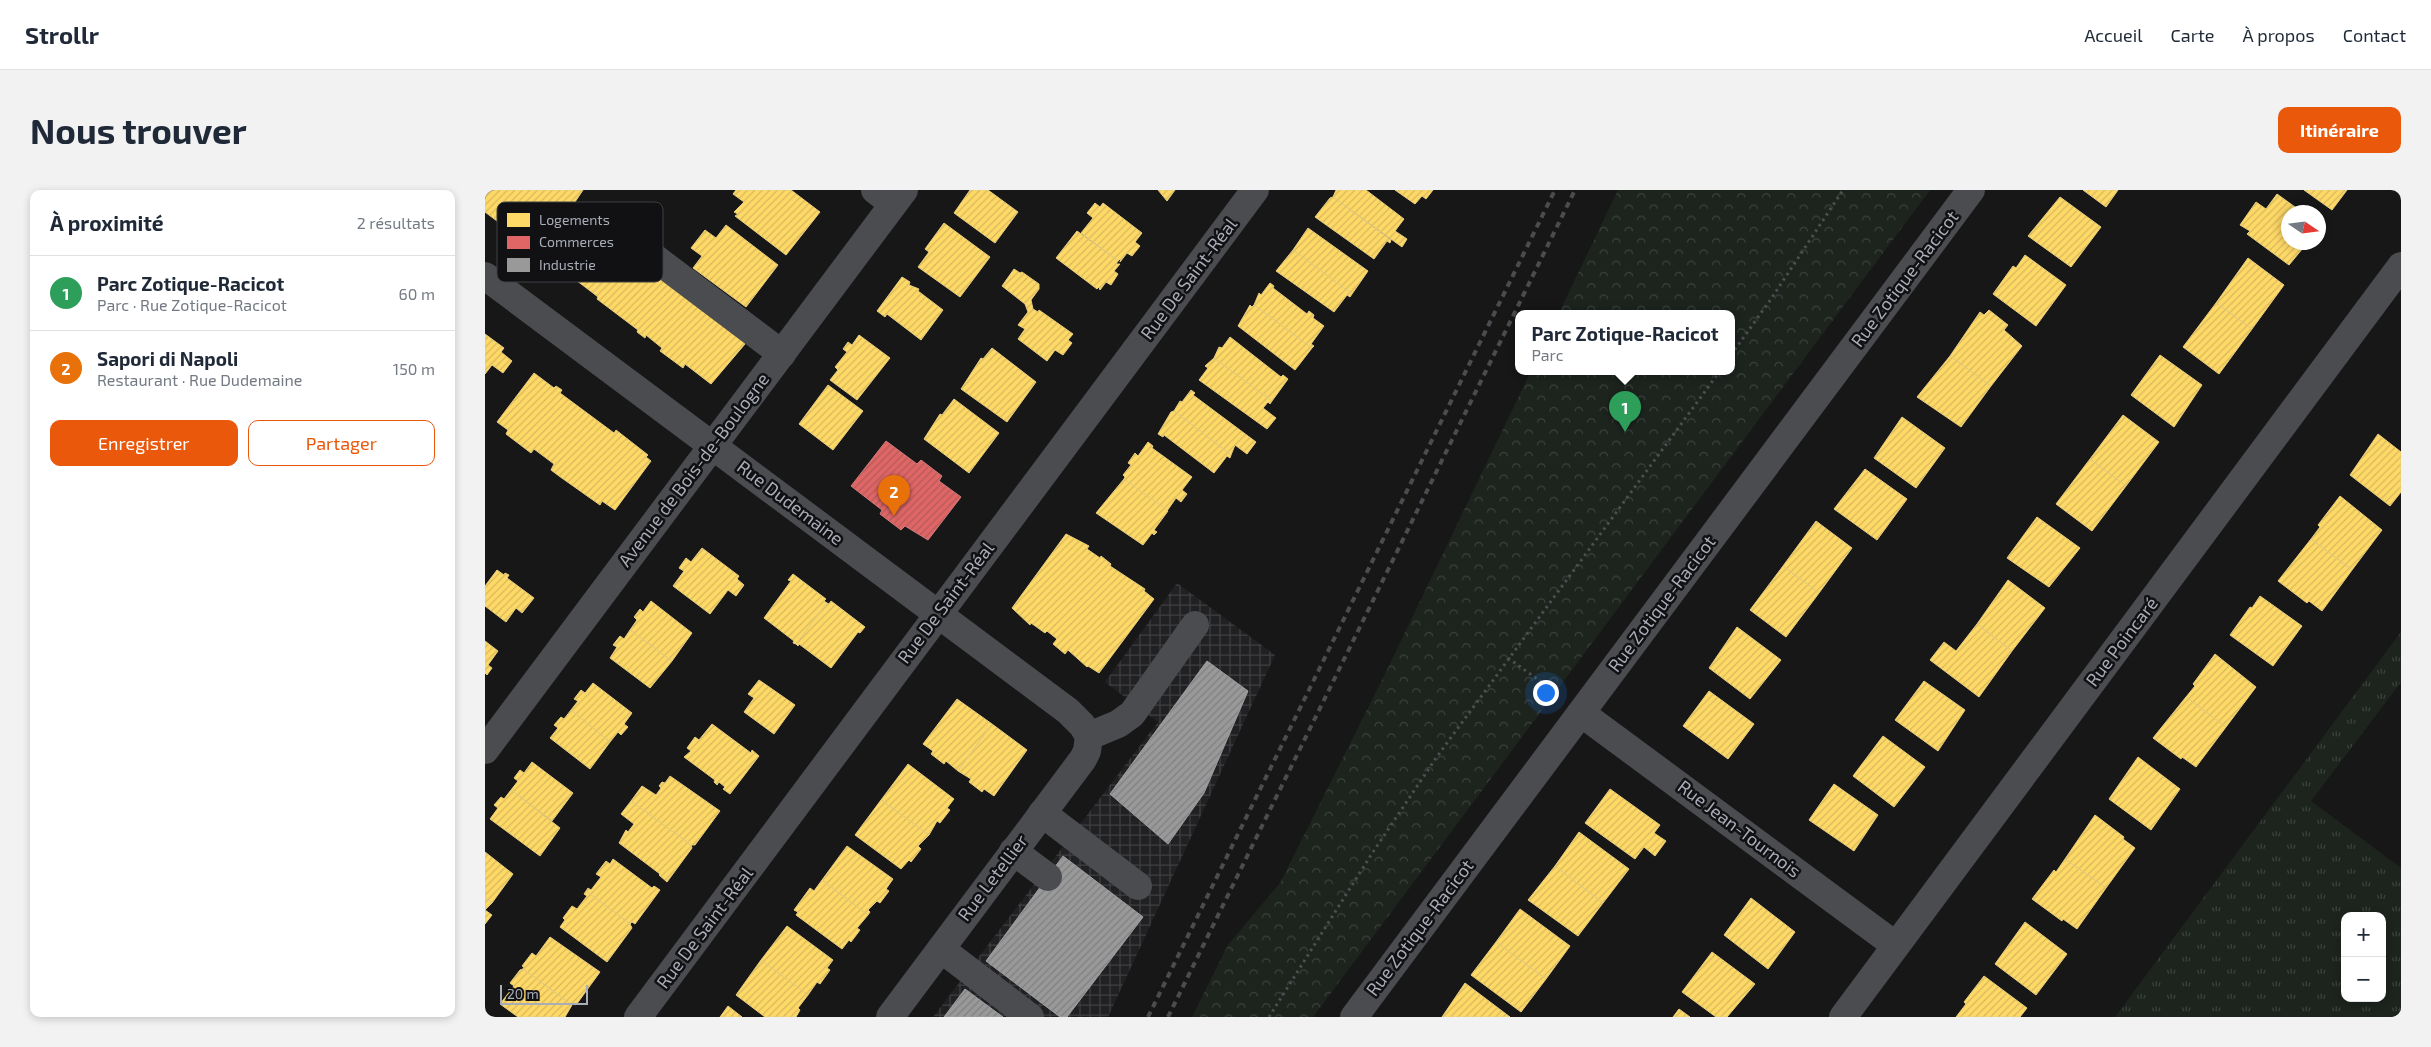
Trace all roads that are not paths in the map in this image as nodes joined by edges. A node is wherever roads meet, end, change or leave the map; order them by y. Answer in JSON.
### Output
{"nodes":[{"id":1,"x":1255,"y":190,"type":"edge"},
{"id":2,"x":1971,"y":190,"type":"edge"},
{"id":3,"x":891,"y":195,"type":"edge"},
{"id":4,"x":663,"y":264,"type":"edge"},
{"id":5,"x":2401,"y":266,"type":"edge"},
{"id":6,"x":485,"y":276,"type":"edge"},
{"id":7,"x":782,"y":354,"type":"junction"},
{"id":8,"x":713,"y":446,"type":"junction"},
{"id":9,"x":939,"y":615,"type":"junction"},
{"id":10,"x":1195,"y":626,"type":"dead end"},
{"id":11,"x":1581,"y":713,"type":"junction"},
{"id":12,"x":1089,"y":736,"type":"junction"},
{"id":13,"x":485,"y":750,"type":"edge"},
{"id":14,"x":1042,"y":813,"type":"junction"},
{"id":15,"x":1013,"y":851,"type":"junction"},
{"id":16,"x":1048,"y":877,"type":"dead end"},
{"id":17,"x":1137,"y":886,"type":"dead end"},
{"id":18,"x":1895,"y":946,"type":"junction"},
{"id":19,"x":941,"y":949,"type":"junction"},
{"id":20,"x":639,"y":1017,"type":"edge"},
{"id":21,"x":890,"y":1017,"type":"edge"},
{"id":22,"x":1031,"y":1017,"type":"edge"},
{"id":23,"x":1354,"y":1017,"type":"edge"},
{"id":24,"x":1843,"y":1017,"type":"edge"}],
"edges":[{"from":1,"to":9,"type":"street","name":"Rue De Saint-Réal"},
{"from":2,"to":11,"type":"street","name":"Rue Zotique-Racicot"},
{"from":3,"to":7,"type":"street","name":"Avenue de Bois-de-Boulogne"},
{"from":4,"to":7,"type":"street"},
{"from":5,"to":18,"type":"street","name":"Rue Poincaré"},
{"from":6,"to":8,"type":"street","name":"Rue Dudemaine"},
{"from":7,"to":8,"type":"street","name":"Avenue de Bois-de-Boulogne"},
{"from":8,"to":9,"type":"street","name":"Rue Dudemaine"},
{"from":8,"to":13,"type":"street","name":"Avenue de Bois-de-Boulogne"},
{"from":9,"to":12,"type":"street","name":"Rue Dudemaine"},
{"from":9,"to":20,"type":"street","name":"Rue De Saint-Réal"},
{"from":10,"to":12,"type":"street"},
{"from":11,"to":18,"type":"street","name":"Rue Jean-Tournois"},
{"from":11,"to":23,"type":"street","name":"Rue Zotique-Racicot"},
{"from":12,"to":14,"type":"street","name":"Rue Letellier"},
{"from":14,"to":15,"type":"street","name":"Rue Letellier"},
{"from":14,"to":17,"type":"street"},
{"from":15,"to":16,"type":"street"},
{"from":15,"to":19,"type":"street","name":"Rue Letellier"},
{"from":18,"to":24,"type":"street","name":"Rue Poincaré"},
{"from":19,"to":21,"type":"street","name":"Rue Letellier"},
{"from":19,"to":22,"type":"street"}]}
